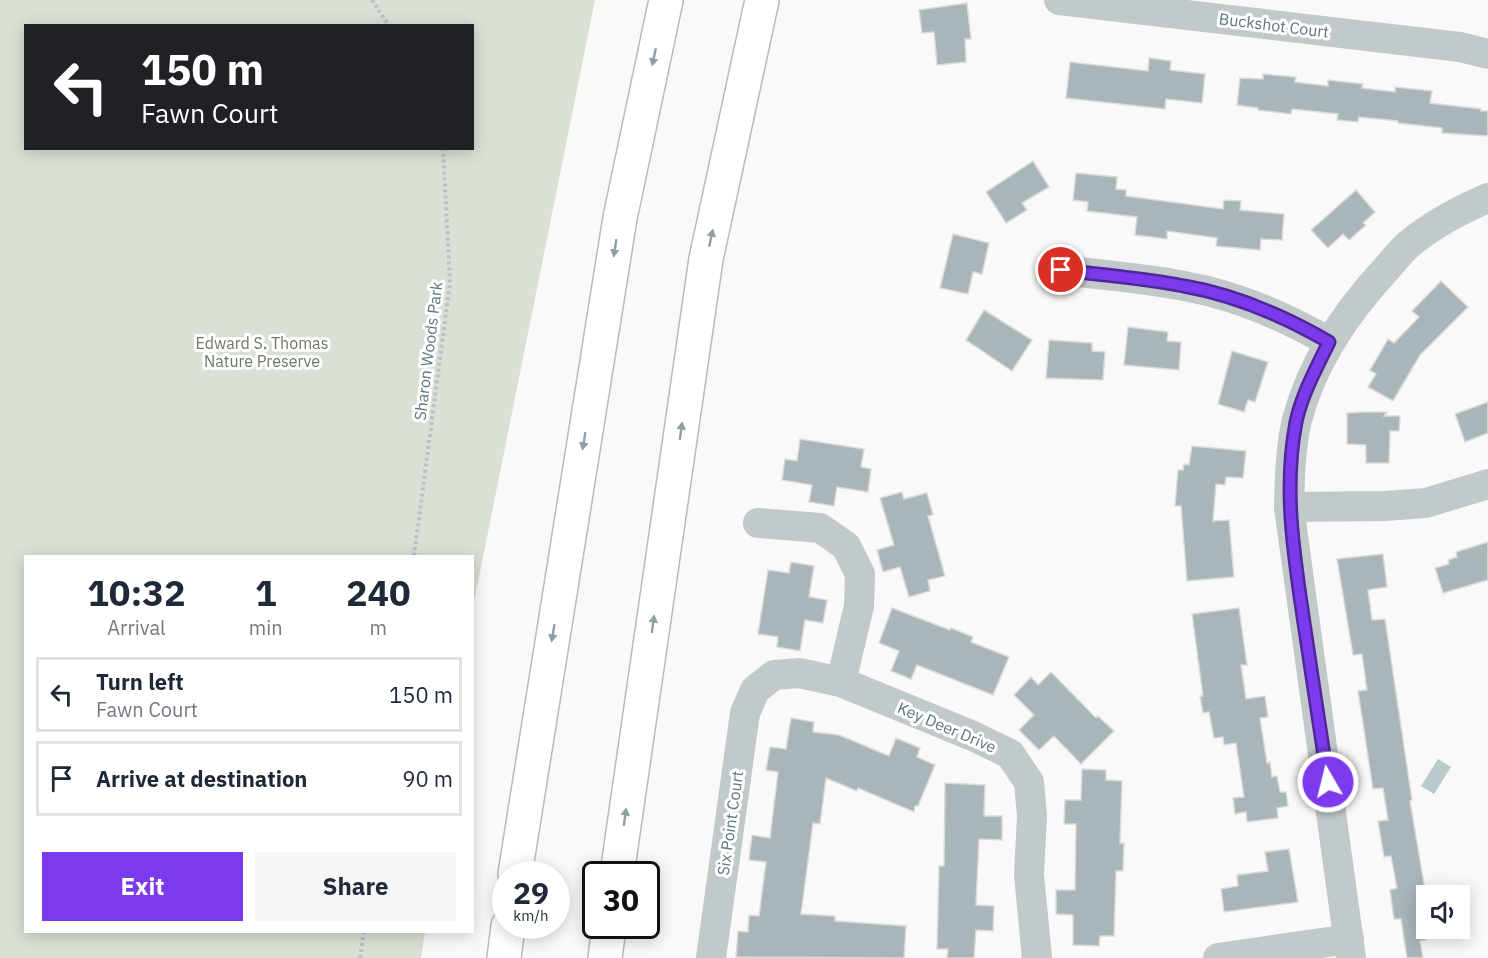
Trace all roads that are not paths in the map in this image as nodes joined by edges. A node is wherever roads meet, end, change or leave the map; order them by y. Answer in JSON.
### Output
{"nodes":[{"id":1,"x":666,"y":0,"type":"edge"},
{"id":2,"x":762,"y":0,"type":"edge"},
{"id":3,"x":1059,"y":0,"type":"edge"},
{"id":4,"x":1488,"y":54,"type":"edge"},
{"id":5,"x":1488,"y":198,"type":"edge"},
{"id":6,"x":1061,"y":270,"type":"dead end"},
{"id":7,"x":1329,"y":342,"type":"junction"},
{"id":8,"x":1488,"y":484,"type":"edge"},
{"id":9,"x":1289,"y":507,"type":"junction"},
{"id":10,"x":758,"y":524,"type":"dead end"},
{"id":11,"x":842,"y":682,"type":"junction"},
{"id":12,"x":754,"y":690,"type":"joint"},
{"id":13,"x":517,"y":861,"type":"edge"},
{"id":14,"x":619,"y":861,"type":"edge"},
{"id":15,"x":506,"y":939,"type":"edge"},
{"id":16,"x":607,"y":939,"type":"edge"},
{"id":17,"x":1350,"y":949,"type":"edge"},
{"id":18,"x":504,"y":958,"type":"edge"},
{"id":19,"x":604,"y":958,"type":"edge"},
{"id":20,"x":711,"y":958,"type":"edge"},
{"id":21,"x":1037,"y":958,"type":"edge"},
{"id":22,"x":1218,"y":958,"type":"edge"}],
"edges":[{"from":1,"to":13,"type":"highway","one_way":true},
{"from":14,"to":2,"type":"highway","one_way":true},
{"from":3,"to":4,"type":"street","name":"Buckshot Court"},
{"from":5,"to":7,"type":"street"},
{"from":6,"to":7,"type":"street"},
{"from":7,"to":9,"type":"street"},
{"from":8,"to":9,"type":"street"},
{"from":9,"to":17,"type":"street"},
{"from":10,"to":11,"type":"street"},
{"from":11,"to":12,"type":"street","name":"Key Deer Drive"},
{"from":11,"to":21,"type":"street","name":"Key Deer Drive"},
{"from":12,"to":20,"type":"street","name":"Six Point Court"},
{"from":15,"to":18,"type":"highway"},
{"from":16,"to":19,"type":"highway"},
{"from":17,"to":22,"type":"street"}]}
